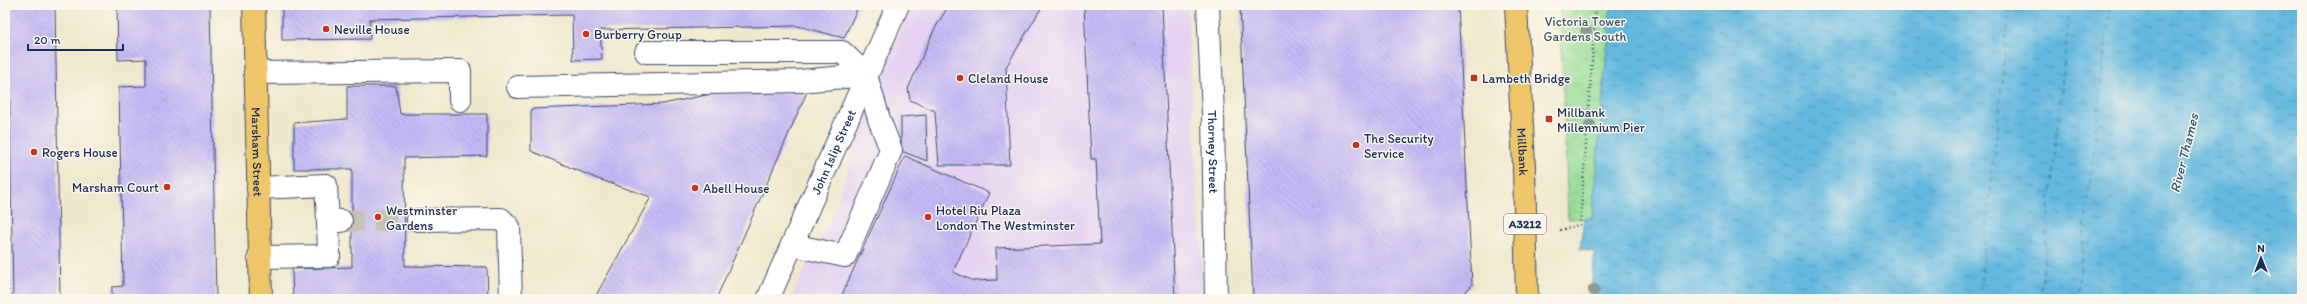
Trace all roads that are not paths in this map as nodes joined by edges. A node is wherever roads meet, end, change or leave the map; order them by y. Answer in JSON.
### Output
{"nodes":[{"id":1,"x":254,"y":5,"type":"edge"},
{"id":2,"x":898,"y":5,"type":"edge"},
{"id":3,"x":1208,"y":5,"type":"edge"},
{"id":4,"x":1516,"y":5,"type":"edge"},
{"id":5,"x":646,"y":52,"type":"dead end"},
{"id":6,"x":255,"y":73,"type":"junction"},
{"id":7,"x":866,"y":75,"type":"junction"},
{"id":8,"x":518,"y":87,"type":"dead end"},
{"id":9,"x":460,"y":100,"type":"dead end"},
{"id":10,"x":258,"y":188,"type":"junction"},
{"id":11,"x":418,"y":220,"type":"tunnel mouth"},
{"id":12,"x":792,"y":245,"type":"junction"},
{"id":13,"x":260,"y":257,"type":"junction"},
{"id":14,"x":260,"y":299,"type":"edge"},
{"id":15,"x":511,"y":299,"type":"edge"},
{"id":16,"x":768,"y":299,"type":"edge"},
{"id":17,"x":1216,"y":299,"type":"edge"},
{"id":18,"x":1527,"y":299,"type":"edge"}],
"edges":[{"from":1,"to":6,"type":"main road","name":"Marsham Street"},
{"from":2,"to":7,"type":"street","name":"John Islip Street"},
{"from":3,"to":17,"type":"street","name":"Thorney Street"},
{"from":4,"to":18,"type":"main road","name":"Millbank","number":"A3212"},
{"from":5,"to":7,"type":"street"},
{"from":6,"to":9,"type":"street"},
{"from":6,"to":10,"type":"main road","name":"Marsham Street"},
{"from":7,"to":8,"type":"street"},
{"from":7,"to":12,"type":"street","name":"John Islip Street"},
{"from":7,"to":12,"type":"street"},
{"from":10,"to":13,"type":"main road","name":"Marsham Street"},
{"from":10,"to":13,"type":"street"},
{"from":11,"to":15,"type":"street"},
{"from":12,"to":16,"type":"street","name":"John Islip Street"},
{"from":13,"to":14,"type":"main road","name":"Marsham Street"}]}
